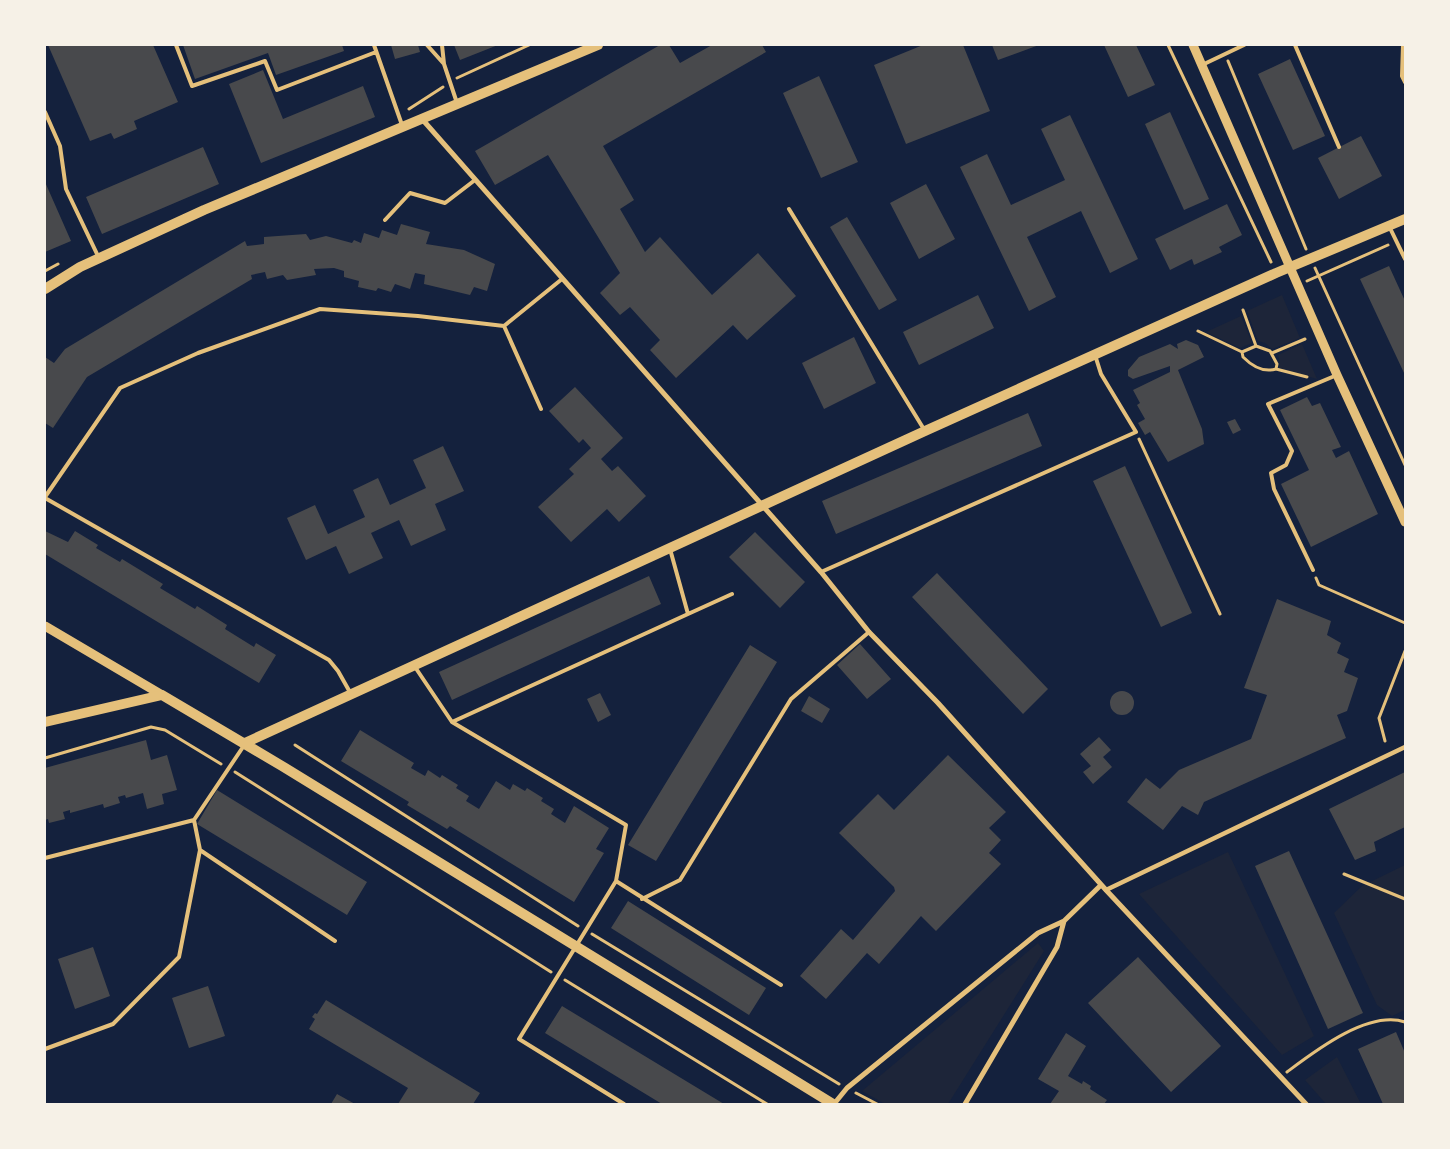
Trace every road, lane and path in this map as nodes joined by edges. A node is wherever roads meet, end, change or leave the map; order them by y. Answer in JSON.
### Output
{"nodes":[{"id":1,"x":176,"y":45,"type":"edge"},
{"id":2,"x":374,"y":45,"type":"edge"},
{"id":3,"x":427,"y":45,"type":"edge"},
{"id":4,"x":442,"y":45,"type":"edge"},
{"id":5,"x":529,"y":45,"type":"edge"},
{"id":6,"x":598,"y":45,"type":"edge"},
{"id":7,"x":1168,"y":45,"type":"edge"},
{"id":8,"x":1193,"y":45,"type":"edge"},
{"id":9,"x":1244,"y":45,"type":"edge"},
{"id":10,"x":1295,"y":45,"type":"edge"},
{"id":11,"x":1403,"y":45,"type":"edge"},
{"id":12,"x":376,"y":52,"type":"junction"},
{"id":13,"x":1225,"y":54,"type":"junction"},
{"id":14,"x":444,"y":64,"type":"junction"},
{"id":15,"x":1202,"y":65,"type":"junction"},
{"id":16,"x":450,"y":82,"type":"junction"},
{"id":17,"x":1405,"y":82,"type":"edge"},
{"id":18,"x":458,"y":104,"type":"junction"},
{"id":19,"x":45,"y":112,"type":"edge"},
{"id":20,"x":398,"y":114,"type":"junction"},
{"id":21,"x":422,"y":119,"type":"junction"},
{"id":22,"x":403,"y":127,"type":"junction"},
{"id":23,"x":1339,"y":147,"type":"dead end"},
{"id":24,"x":475,"y":180,"type":"junction"},
{"id":25,"x":789,"y":209,"type":"dead end"},
{"id":26,"x":1405,"y":219,"type":"edge"},
{"id":27,"x":385,"y":220,"type":"dead end"},
{"id":28,"x":1389,"y":226,"type":"junction"},
{"id":29,"x":1396,"y":242,"type":"junction"},
{"id":30,"x":99,"y":258,"type":"junction"},
{"id":31,"x":1405,"y":259,"type":"edge"},
{"id":32,"x":1311,"y":260,"type":"junction"},
{"id":33,"x":1290,"y":268,"type":"junction"},
{"id":34,"x":1276,"y":273,"type":"junction"},
{"id":35,"x":1319,"y":277,"type":"junction"},
{"id":36,"x":562,"y":279,"type":"junction"},
{"id":37,"x":45,"y":289,"type":"edge"},
{"id":38,"x":1243,"y":310,"type":"dead end"},
{"id":39,"x":504,"y":326,"type":"junction"},
{"id":40,"x":1198,"y":331,"type":"dead end"},
{"id":41,"x":1305,"y":339,"type":"dead end"},
{"id":42,"x":1256,"y":346,"type":"junction"},
{"id":43,"x":1242,"y":352,"type":"junction"},
{"id":44,"x":1272,"y":353,"type":"junction"},
{"id":45,"x":1095,"y":355,"type":"junction"},
{"id":46,"x":1276,"y":369,"type":"junction"},
{"id":47,"x":1337,"y":375,"type":"junction"},
{"id":48,"x":1323,"y":381,"type":"junction"},
{"id":49,"x":541,"y":409,"type":"dead end"},
{"id":50,"x":925,"y":432,"type":"junction"},
{"id":51,"x":1136,"y":432,"type":"junction"},
{"id":52,"x":1405,"y":465,"type":"edge"},
{"id":53,"x":45,"y":498,"type":"edge"},
{"id":54,"x":762,"y":506,"type":"junction"},
{"id":55,"x":1405,"y":522,"type":"edge"},
{"id":56,"x":670,"y":549,"type":"junction"},
{"id":57,"x":1313,"y":570,"type":"joint"},
{"id":58,"x":821,"y":572,"type":"junction"},
{"id":59,"x":732,"y":594,"type":"dead end"},
{"id":60,"x":688,"y":614,"type":"junction"},
{"id":61,"x":1220,"y":614,"type":"dead end"},
{"id":62,"x":1405,"y":623,"type":"edge"},
{"id":63,"x":45,"y":626,"type":"edge"},
{"id":64,"x":869,"y":632,"type":"junction"},
{"id":65,"x":1405,"y":651,"type":"edge"},
{"id":66,"x":415,"y":667,"type":"junction"},
{"id":67,"x":162,"y":694,"type":"junction"},
{"id":68,"x":351,"y":695,"type":"junction"},
{"id":69,"x":45,"y":722,"type":"edge"},
{"id":70,"x":452,"y":722,"type":"junction"},
{"id":71,"x":1385,"y":741,"type":"dead end"},
{"id":72,"x":245,"y":743,"type":"junction"},
{"id":73,"x":1405,"y":748,"type":"edge"},
{"id":74,"x":45,"y":758,"type":"edge"},
{"id":75,"x":228,"y":768,"type":"junction"},
{"id":76,"x":194,"y":820,"type":"junction"},
{"id":77,"x":200,"y":850,"type":"junction"},
{"id":78,"x":45,"y":858,"type":"edge"},
{"id":79,"x":1344,"y":874,"type":"dead end"},
{"id":80,"x":616,"y":881,"type":"junction"},
{"id":81,"x":1101,"y":885,"type":"junction"},
{"id":82,"x":1106,"y":890,"type":"junction"},
{"id":83,"x":642,"y":899,"type":"junction"},
{"id":84,"x":1405,"y":899,"type":"edge"},
{"id":85,"x":1064,"y":921,"type":"junction"},
{"id":86,"x":335,"y":940,"type":"dead end"},
{"id":87,"x":576,"y":947,"type":"junction"},
{"id":88,"x":558,"y":976,"type":"junction"},
{"id":89,"x":781,"y":985,"type":"dead end"},
{"id":90,"x":1405,"y":1022,"type":"edge"},
{"id":91,"x":45,"y":1049,"type":"edge"},
{"id":92,"x":1280,"y":1076,"type":"junction"},
{"id":93,"x":624,"y":1104,"type":"edge"},
{"id":94,"x":767,"y":1104,"type":"edge"},
{"id":95,"x":834,"y":1104,"type":"edge"},
{"id":96,"x":965,"y":1104,"type":"edge"},
{"id":97,"x":1306,"y":1104,"type":"edge"}],
"edges":[{"from":1,"to":12,"type":"lane"},
{"from":2,"to":12,"type":"lane"},
{"from":3,"to":14,"type":"lane"},
{"from":4,"to":14,"type":"lane"},
{"from":5,"to":16,"type":"path"},
{"from":6,"to":18,"type":"main road"},
{"from":7,"to":34,"type":"path"},
{"from":8,"to":15,"type":"street"},
{"from":9,"to":13,"type":"lane"},
{"from":10,"to":23,"type":"lane"},
{"from":11,"to":17,"type":"lane"},
{"from":12,"to":20,"type":"lane"},
{"from":13,"to":15,"type":"lane"},
{"from":13,"to":32,"type":"path"},
{"from":14,"to":16,"type":"lane"},
{"from":15,"to":33,"type":"street"},
{"from":16,"to":18,"type":"lane"},
{"from":16,"to":20,"type":"path"},
{"from":18,"to":21,"type":"main road"},
{"from":19,"to":30,"type":"lane"},
{"from":20,"to":22,"type":"lane"},
{"from":21,"to":22,"type":"main road"},
{"from":21,"to":24,"type":"street"},
{"from":22,"to":30,"type":"main road"},
{"from":24,"to":27,"type":"lane"},
{"from":24,"to":36,"type":"street"},
{"from":25,"to":50,"type":"lane"},
{"from":26,"to":28,"type":"main road"},
{"from":28,"to":29,"type":"lane"},
{"from":28,"to":32,"type":"main road"},
{"from":29,"to":31,"type":"lane"},
{"from":29,"to":35,"type":"path"},
{"from":30,"to":37,"type":"main road"},
{"from":32,"to":33,"type":"main road"},
{"from":32,"to":35,"type":"path"},
{"from":33,"to":34,"type":"main road"},
{"from":33,"to":47,"type":"street"},
{"from":34,"to":45,"type":"main road"},
{"from":35,"to":52,"type":"path"},
{"from":36,"to":39,"type":"lane"},
{"from":36,"to":54,"type":"street"},
{"from":38,"to":42,"type":"path"},
{"from":39,"to":49,"type":"lane"},
{"from":39,"to":53,"type":"lane"},
{"from":40,"to":43,"type":"path"},
{"from":41,"to":44,"type":"path"},
{"from":42,"to":43,"type":"path"},
{"from":42,"to":44,"type":"path"},
{"from":43,"to":46,"type":"path"},
{"from":44,"to":46,"type":"path"},
{"from":45,"to":50,"type":"main road"},
{"from":45,"to":51,"type":"lane"},
{"from":46,"to":48,"type":"path"},
{"from":47,"to":48,"type":"lane"},
{"from":47,"to":55,"type":"street"},
{"from":48,"to":57,"type":"lane"},
{"from":50,"to":54,"type":"main road"},
{"from":51,"to":58,"type":"lane"},
{"from":51,"to":61,"type":"path"},
{"from":53,"to":68,"type":"lane"},
{"from":54,"to":56,"type":"main road"},
{"from":54,"to":58,"type":"street"},
{"from":56,"to":60,"type":"lane"},
{"from":56,"to":66,"type":"main road"},
{"from":57,"to":62,"type":"path"},
{"from":58,"to":64,"type":"street"},
{"from":59,"to":60,"type":"lane"},
{"from":60,"to":70,"type":"lane"},
{"from":63,"to":67,"type":"street"},
{"from":64,"to":81,"type":"street"},
{"from":64,"to":83,"type":"lane"},
{"from":65,"to":71,"type":"path"},
{"from":66,"to":68,"type":"main road"},
{"from":66,"to":70,"type":"lane"},
{"from":67,"to":69,"type":"main road"},
{"from":67,"to":72,"type":"main road"},
{"from":68,"to":72,"type":"main road"},
{"from":70,"to":80,"type":"lane"},
{"from":72,"to":75,"type":"lane"},
{"from":72,"to":87,"type":"main road"},
{"from":73,"to":82,"type":"street"},
{"from":74,"to":75,"type":"path"},
{"from":75,"to":76,"type":"lane"},
{"from":75,"to":88,"type":"path"},
{"from":76,"to":77,"type":"lane"},
{"from":76,"to":78,"type":"lane"},
{"from":77,"to":86,"type":"lane"},
{"from":77,"to":91,"type":"lane"},
{"from":79,"to":84,"type":"path"},
{"from":80,"to":83,"type":"lane"},
{"from":80,"to":87,"type":"lane"},
{"from":81,"to":82,"type":"street"},
{"from":81,"to":85,"type":"street"},
{"from":82,"to":92,"type":"street"},
{"from":83,"to":89,"type":"lane"},
{"from":85,"to":95,"type":"street"},
{"from":85,"to":96,"type":"street"},
{"from":87,"to":88,"type":"lane"},
{"from":87,"to":95,"type":"main road"},
{"from":88,"to":93,"type":"lane"},
{"from":88,"to":94,"type":"path"},
{"from":90,"to":92,"type":"path"},
{"from":92,"to":97,"type":"street"}]}
